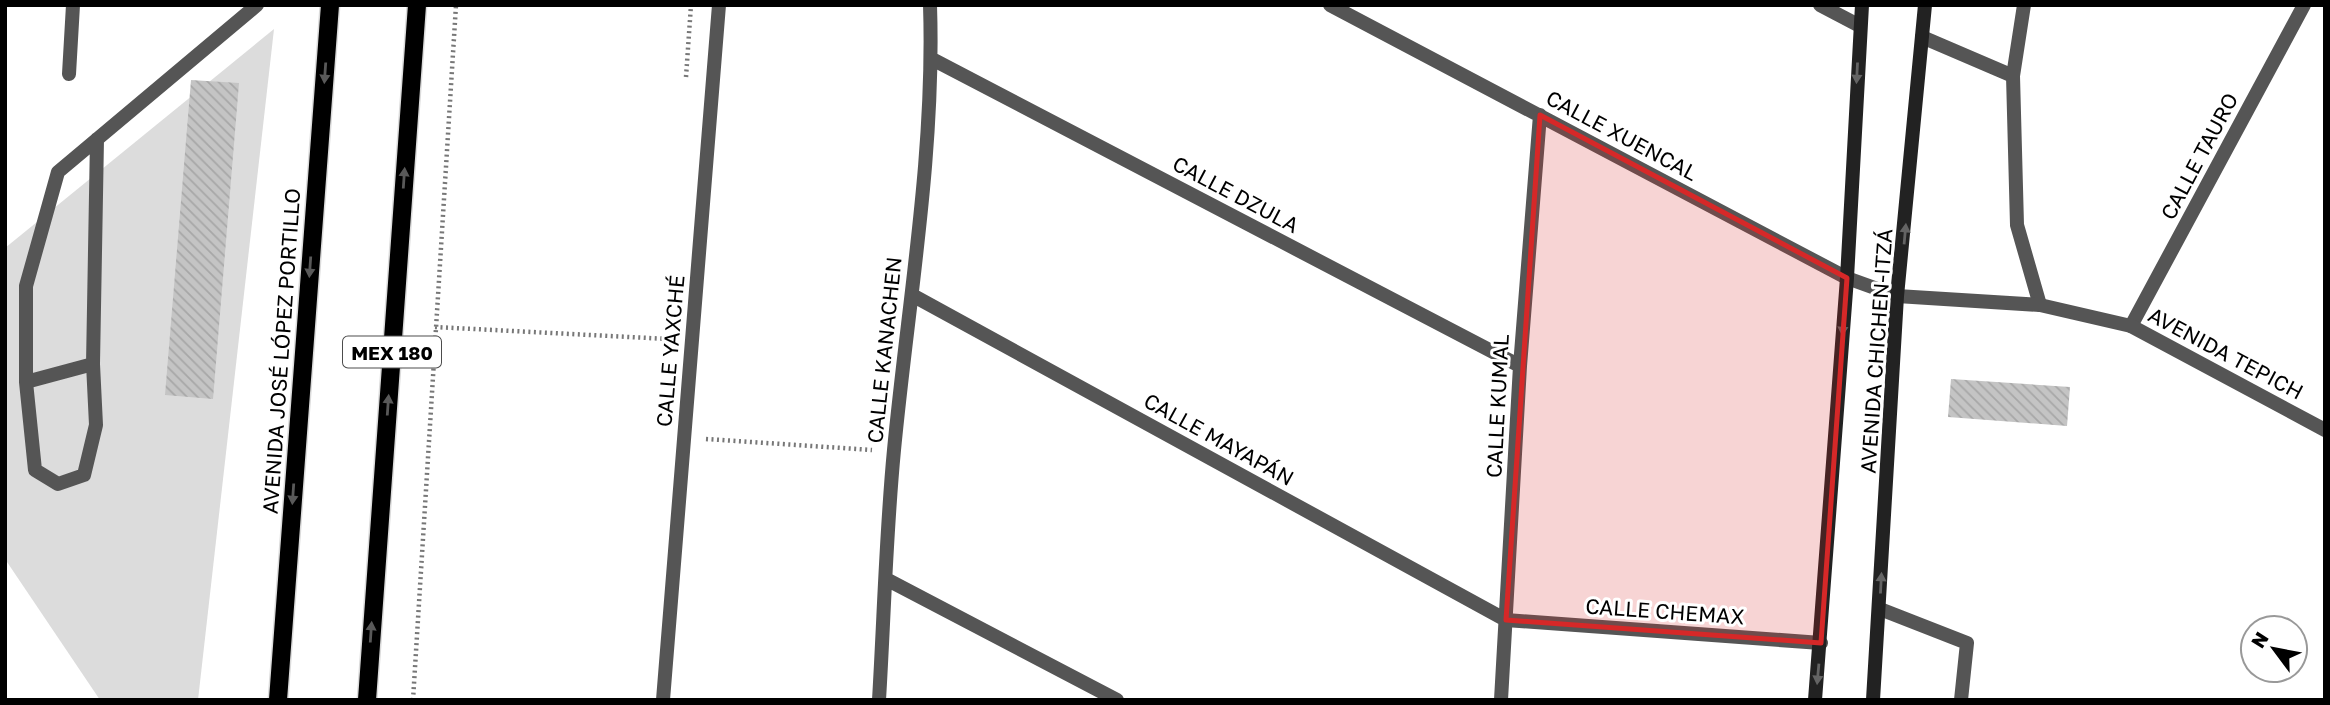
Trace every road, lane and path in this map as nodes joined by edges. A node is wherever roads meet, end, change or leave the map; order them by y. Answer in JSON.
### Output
{"nodes":[{"id":1,"x":73,"y":5,"type":"edge"},
{"id":2,"x":257,"y":5,"type":"edge"},
{"id":3,"x":330,"y":5,"type":"edge"},
{"id":4,"x":417,"y":5,"type":"edge"},
{"id":5,"x":456,"y":5,"type":"edge"},
{"id":6,"x":719,"y":5,"type":"edge"},
{"id":7,"x":930,"y":5,"type":"edge"},
{"id":8,"x":1330,"y":5,"type":"edge"},
{"id":9,"x":1820,"y":5,"type":"edge"},
{"id":10,"x":1862,"y":5,"type":"edge"},
{"id":11,"x":1925,"y":5,"type":"edge"},
{"id":12,"x":2024,"y":5,"type":"edge"},
{"id":13,"x":2304,"y":5,"type":"edge"},
{"id":14,"x":1860,"y":26,"type":"junction"},
{"id":15,"x":1922,"y":37,"type":"junction"},
{"id":16,"x":932,"y":59,"type":"junction"},
{"id":17,"x":69,"y":74,"type":"dead end"},
{"id":18,"x":2013,"y":76,"type":"junction"},
{"id":19,"x":1539,"y":115,"type":"junction"},
{"id":20,"x":97,"y":139,"type":"junction"},
{"id":21,"x":1847,"y":278,"type":"junction"},
{"id":22,"x":912,"y":295,"type":"junction"},
{"id":23,"x":1897,"y":296,"type":"junction"},
{"id":24,"x":2040,"y":305,"type":"junction"},
{"id":25,"x":2130,"y":326,"type":"junction"},
{"id":26,"x":435,"y":327,"type":"junction"},
{"id":27,"x":668,"y":338,"type":"dead end"},
{"id":28,"x":93,"y":364,"type":"junction"},
{"id":29,"x":1520,"y":366,"type":"junction"},
{"id":30,"x":26,"y":382,"type":"junction"},
{"id":31,"x":2325,"y":430,"type":"edge"},
{"id":32,"x":684,"y":437,"type":"junction"},
{"id":33,"x":894,"y":452,"type":"junction"},
{"id":34,"x":886,"y":579,"type":"junction"},
{"id":35,"x":1880,"y":609,"type":"junction"},
{"id":36,"x":1506,"y":620,"type":"junction"},
{"id":37,"x":1821,"y":643,"type":"junction"},
{"id":38,"x":278,"y":700,"type":"edge"},
{"id":39,"x":367,"y":700,"type":"edge"},
{"id":40,"x":413,"y":700,"type":"edge"},
{"id":41,"x":663,"y":700,"type":"edge"},
{"id":42,"x":879,"y":700,"type":"edge"},
{"id":43,"x":1117,"y":700,"type":"edge"},
{"id":44,"x":1502,"y":700,"type":"edge"},
{"id":45,"x":1815,"y":700,"type":"edge"},
{"id":46,"x":1873,"y":700,"type":"edge"},
{"id":47,"x":1961,"y":700,"type":"edge"}],
"edges":[{"from":1,"to":17,"type":"street"},
{"from":2,"to":20,"type":"street"},
{"from":3,"to":38,"type":"main road","name":"AVENIDA JOSÉ LÓPEZ PORTILLO","one_way":true},
{"from":39,"to":4,"type":"main road","number":"MEX 180","one_way":true},
{"from":5,"to":26,"type":"path"},
{"from":6,"to":32,"type":"street","name":"CALLE YAXCHÉ"},
{"from":7,"to":16,"type":"street","name":"CALLE KANACHEN"},
{"from":8,"to":19,"type":"street","name":"CALLE XUENCAL"},
{"from":9,"to":14,"type":"street"},
{"from":10,"to":14,"type":"main road","name":"AVENIDA CHICHEN-ITZÁ"},
{"from":11,"to":15,"type":"main road","name":"AVENIDA CHICHEN-ITZÁ"},
{"from":12,"to":18,"type":"street"},
{"from":13,"to":25,"type":"street","name":"CALLE TAURO"},
{"from":14,"to":21,"type":"main road","name":"AVENIDA CHICHEN-ITZÁ","one_way":true},
{"from":15,"to":18,"type":"street"},
{"from":23,"to":15,"type":"main road","name":"AVENIDA CHICHEN-ITZÁ","one_way":true},
{"from":16,"to":22,"type":"street","name":"CALLE KANACHEN"},
{"from":16,"to":29,"type":"street","name":"CALLE DZULA"},
{"from":18,"to":24,"type":"street"},
{"from":19,"to":21,"type":"street","name":"CALLE XUENCAL"},
{"from":19,"to":29,"type":"street","name":"CALLE KUMAL"},
{"from":20,"to":28,"type":"street"},
{"from":20,"to":30,"type":"street"},
{"from":21,"to":23,"type":"street","name":"CALLE XUENCAL"},
{"from":21,"to":37,"type":"main road","name":"AVENIDA CHICHEN-ITZÁ","one_way":true},
{"from":22,"to":33,"type":"street","name":"CALLE KANACHEN"},
{"from":22,"to":36,"type":"street","name":"CALLE MAYAPÁN"},
{"from":23,"to":24,"type":"street","name":"AVENIDA TEPICH"},
{"from":35,"to":23,"type":"main road","name":"AVENIDA CHICHEN-ITZÁ","one_way":true},
{"from":24,"to":25,"type":"street","name":"AVENIDA TEPICH"},
{"from":25,"to":31,"type":"street","name":"AVENIDA TEPICH"},
{"from":26,"to":27,"type":"path"},
{"from":26,"to":40,"type":"path"},
{"from":28,"to":30,"type":"street"},
{"from":28,"to":30,"type":"street"},
{"from":29,"to":36,"type":"street","name":"CALLE KUMAL"},
{"from":32,"to":33,"type":"path"},
{"from":32,"to":41,"type":"street","name":"CALLE YAXCHÉ"},
{"from":33,"to":34,"type":"street","name":"CALLE KANACHEN"},
{"from":34,"to":42,"type":"street","name":"CALLE KANACHEN"},
{"from":34,"to":43,"type":"street"},
{"from":35,"to":46,"type":"main road","name":"AVENIDA CHICHEN-ITZÁ"},
{"from":35,"to":47,"type":"street"},
{"from":36,"to":37,"type":"street","name":"CALLE CHEMAX"},
{"from":36,"to":44,"type":"street","name":"CALLE KUMAL"},
{"from":37,"to":45,"type":"main road","name":"AVENIDA CHICHEN-ITZÁ","one_way":true}]}
